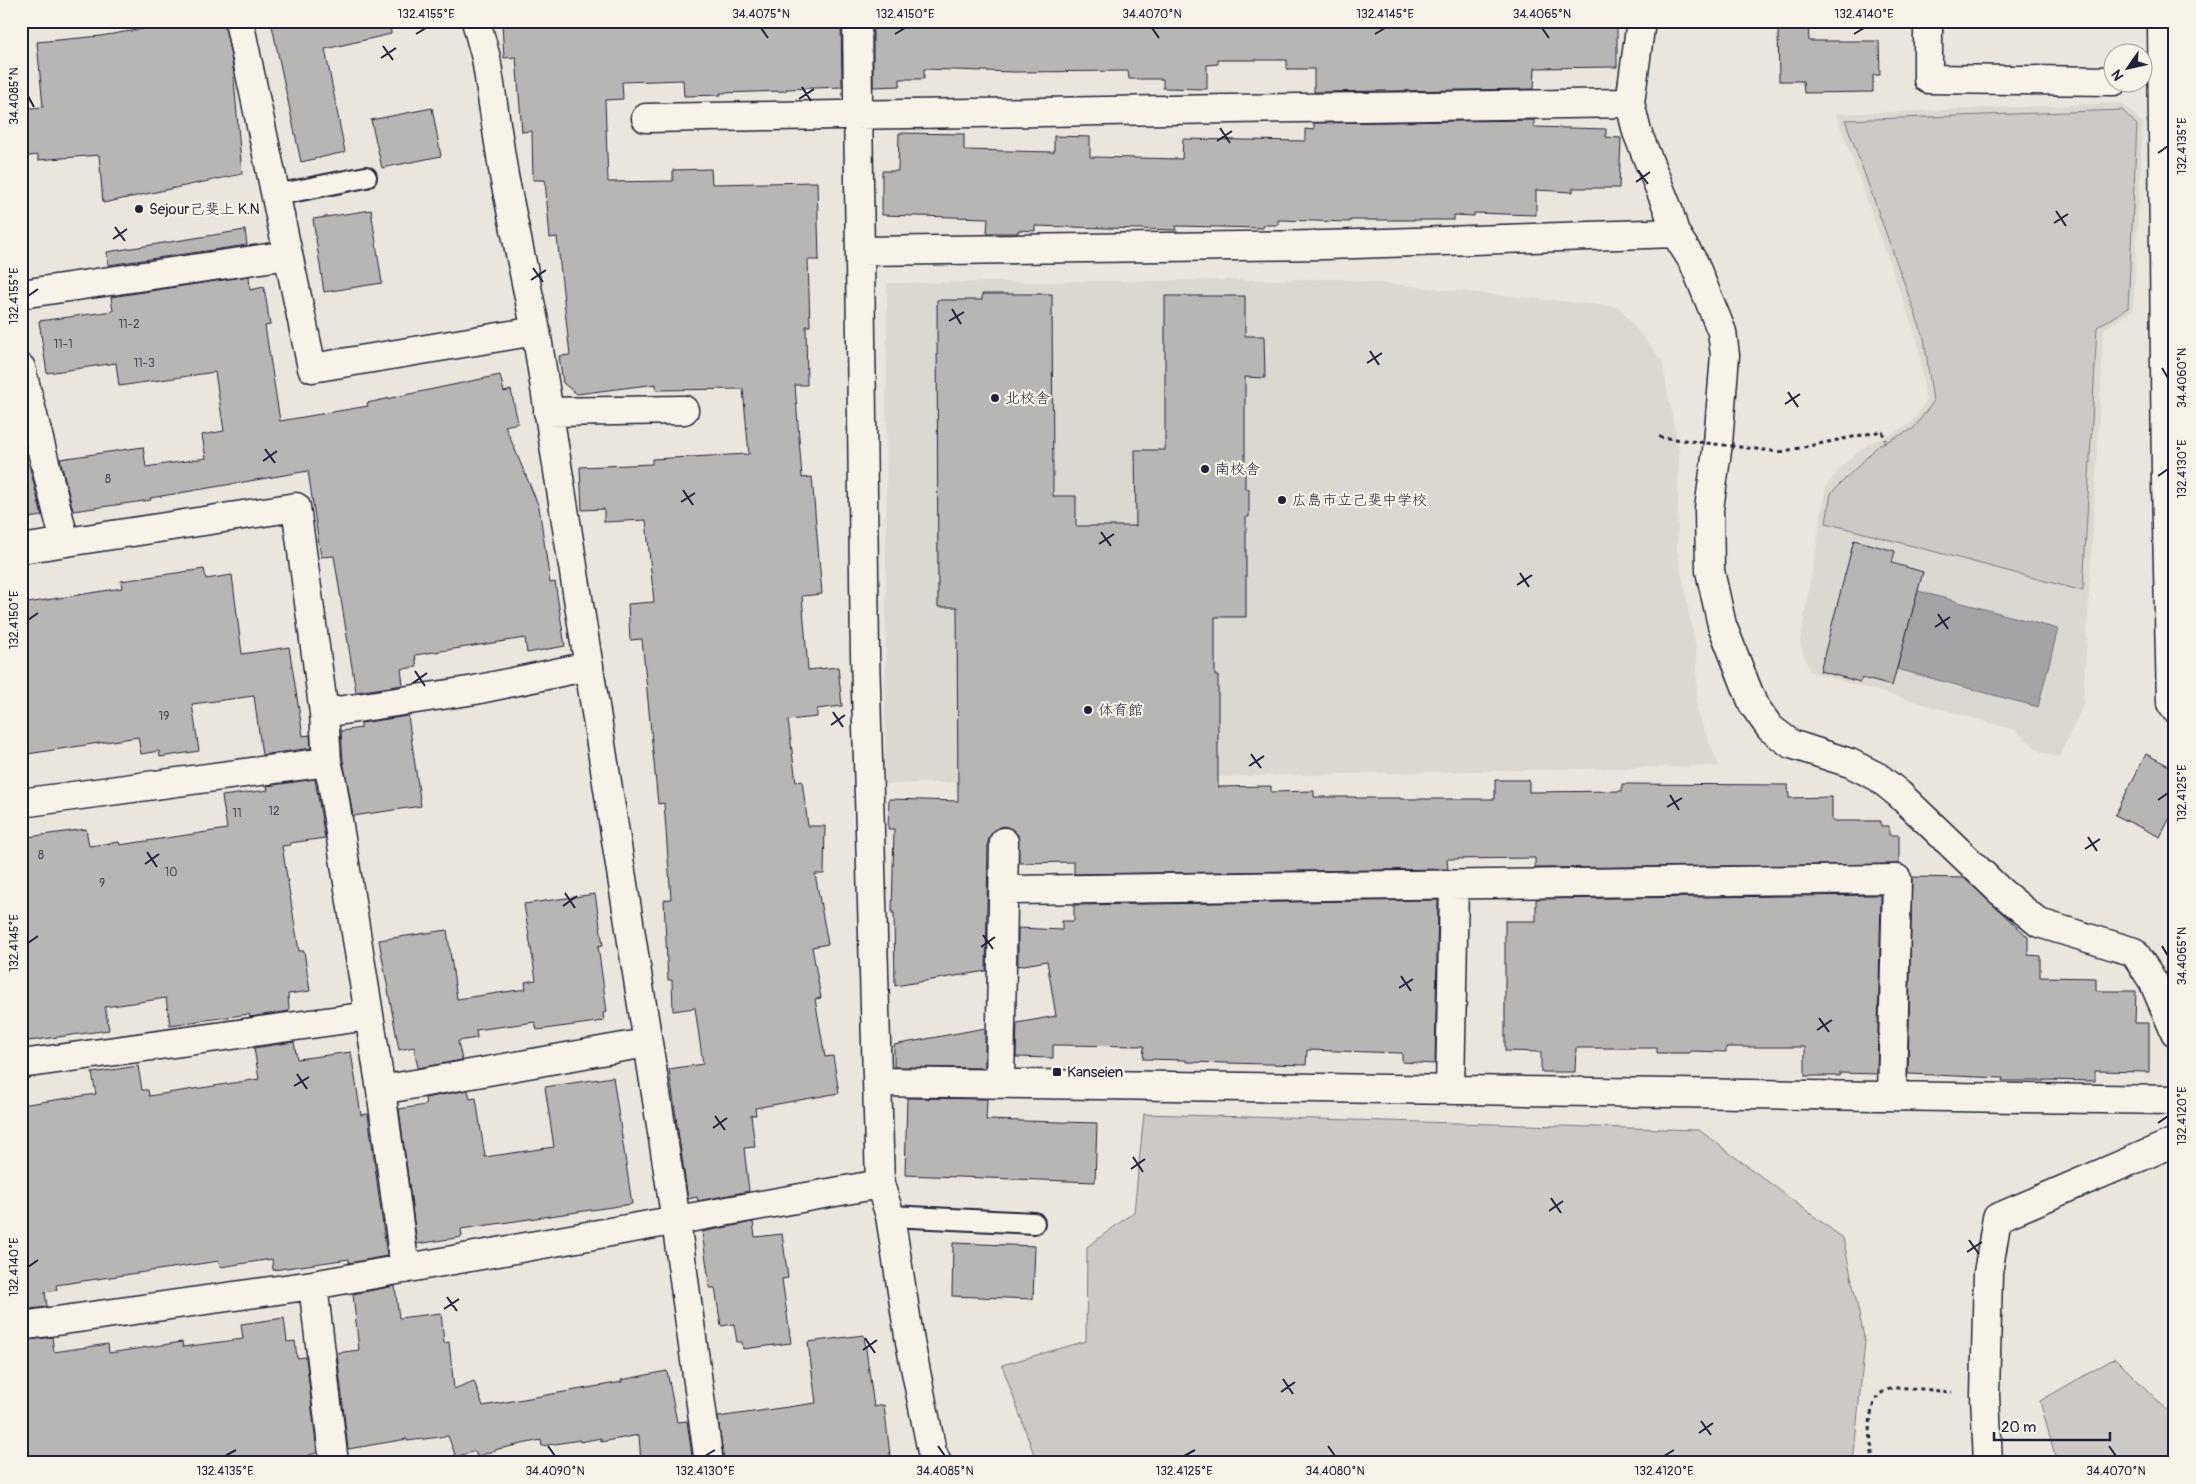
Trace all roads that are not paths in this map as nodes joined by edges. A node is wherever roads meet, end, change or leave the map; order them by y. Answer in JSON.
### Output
{"nodes":[{"id":1,"x":239,"y":21,"type":"edge"},
{"id":2,"x":476,"y":21,"type":"edge"},
{"id":3,"x":857,"y":21,"type":"edge"},
{"id":4,"x":1641,"y":21,"type":"edge"},
{"id":5,"x":1928,"y":21,"type":"edge"},
{"id":6,"x":2162,"y":21,"type":"edge"},
{"id":7,"x":2104,"y":81,"type":"edge"},
{"id":8,"x":2160,"y":81,"type":"edge"},
{"id":9,"x":1630,"y":103,"type":"junction"},
{"id":10,"x":858,"y":115,"type":"junction"},
{"id":11,"x":646,"y":118,"type":"dead end"},
{"id":12,"x":366,"y":177,"type":"dead end"},
{"id":13,"x":276,"y":195,"type":"junction"},
{"id":14,"x":1675,"y":233,"type":"junction"},
{"id":15,"x":860,"y":250,"type":"junction"},
{"id":16,"x":288,"y":255,"type":"junction"},
{"id":17,"x":21,"y":294,"type":"edge"},
{"id":18,"x":536,"y":330,"type":"junction"},
{"id":19,"x":21,"y":368,"type":"edge"},
{"id":20,"x":684,"y":410,"type":"dead end"},
{"id":21,"x":548,"y":412,"type":"junction"},
{"id":22,"x":2170,"y":481,"type":"edge"},
{"id":23,"x":65,"y":542,"type":"junction"},
{"id":24,"x":21,"y":549,"type":"edge"},
{"id":25,"x":589,"y":666,"type":"junction"},
{"id":26,"x":2175,"y":709,"type":"edge"},
{"id":27,"x":324,"y":713,"type":"junction"},
{"id":28,"x":327,"y":762,"type":"junction"},
{"id":29,"x":21,"y":803,"type":"edge"},
{"id":30,"x":1004,"y":842,"type":"dead end"},
{"id":31,"x":1454,"y":885,"type":"junction"},
{"id":32,"x":1004,"y":890,"type":"junction"},
{"id":33,"x":369,"y":1016,"type":"junction"},
{"id":34,"x":2175,"y":1032,"type":"edge"},
{"id":35,"x":646,"y":1043,"type":"junction"},
{"id":36,"x":21,"y":1064,"type":"edge"},
{"id":37,"x":877,"y":1082,"type":"junction"},
{"id":38,"x":1000,"y":1083,"type":"junction"},
{"id":39,"x":381,"y":1090,"type":"junction"},
{"id":40,"x":1450,"y":1090,"type":"junction"},
{"id":41,"x":1892,"y":1094,"type":"junction"},
{"id":42,"x":2175,"y":1100,"type":"edge"},
{"id":43,"x":2175,"y":1142,"type":"edge"},
{"id":44,"x":880,"y":1184,"type":"junction"},
{"id":45,"x":890,"y":1216,"type":"junction"},
{"id":46,"x":676,"y":1221,"type":"junction"},
{"id":47,"x":1034,"y":1222,"type":"dead end"},
{"id":48,"x":405,"y":1269,"type":"junction"},
{"id":49,"x":313,"y":1285,"type":"junction"},
{"id":50,"x":21,"y":1326,"type":"edge"},
{"id":51,"x":334,"y":1463,"type":"edge"},
{"id":52,"x":709,"y":1463,"type":"edge"},
{"id":53,"x":937,"y":1463,"type":"edge"},
{"id":54,"x":1988,"y":1463,"type":"edge"}],
"edges":[{"from":1,"to":13,"type":"street"},
{"from":2,"to":18,"type":"street"},
{"from":3,"to":10,"type":"street"},
{"from":4,"to":9,"type":"street"},
{"from":5,"to":7,"type":"street"},
{"from":6,"to":8,"type":"street"},
{"from":8,"to":22,"type":"street"},
{"from":9,"to":10,"type":"street"},
{"from":9,"to":14,"type":"street"},
{"from":10,"to":11,"type":"street"},
{"from":10,"to":15,"type":"street"},
{"from":12,"to":13,"type":"lane"},
{"from":13,"to":16,"type":"street"},
{"from":14,"to":15,"type":"street"},
{"from":14,"to":34,"type":"street"},
{"from":15,"to":37,"type":"street"},
{"from":16,"to":17,"type":"street"},
{"from":16,"to":18,"type":"street"},
{"from":18,"to":21,"type":"street"},
{"from":19,"to":23,"type":"street"},
{"from":20,"to":21,"type":"street"},
{"from":21,"to":25,"type":"street"},
{"from":22,"to":26,"type":"street"},
{"from":23,"to":24,"type":"street"},
{"from":23,"to":27,"type":"street"},
{"from":25,"to":27,"type":"street"},
{"from":25,"to":35,"type":"street"},
{"from":27,"to":28,"type":"street"},
{"from":28,"to":29,"type":"street"},
{"from":28,"to":33,"type":"street"},
{"from":30,"to":32,"type":"street"},
{"from":31,"to":32,"type":"street"},
{"from":31,"to":40,"type":"street"},
{"from":31,"to":41,"type":"street"},
{"from":32,"to":38,"type":"street"},
{"from":33,"to":36,"type":"street"},
{"from":33,"to":39,"type":"street"},
{"from":35,"to":39,"type":"street"},
{"from":35,"to":46,"type":"street"},
{"from":37,"to":38,"type":"street"},
{"from":37,"to":44,"type":"street"},
{"from":38,"to":40,"type":"street"},
{"from":39,"to":48,"type":"street"},
{"from":40,"to":41,"type":"street"},
{"from":41,"to":42,"type":"street"},
{"from":43,"to":54,"type":"street"},
{"from":44,"to":45,"type":"street"},
{"from":44,"to":46,"type":"street"},
{"from":45,"to":47,"type":"lane"},
{"from":45,"to":53,"type":"street"},
{"from":46,"to":48,"type":"street"},
{"from":46,"to":52,"type":"street"},
{"from":48,"to":49,"type":"street"},
{"from":49,"to":50,"type":"street"},
{"from":49,"to":51,"type":"street"}]}
